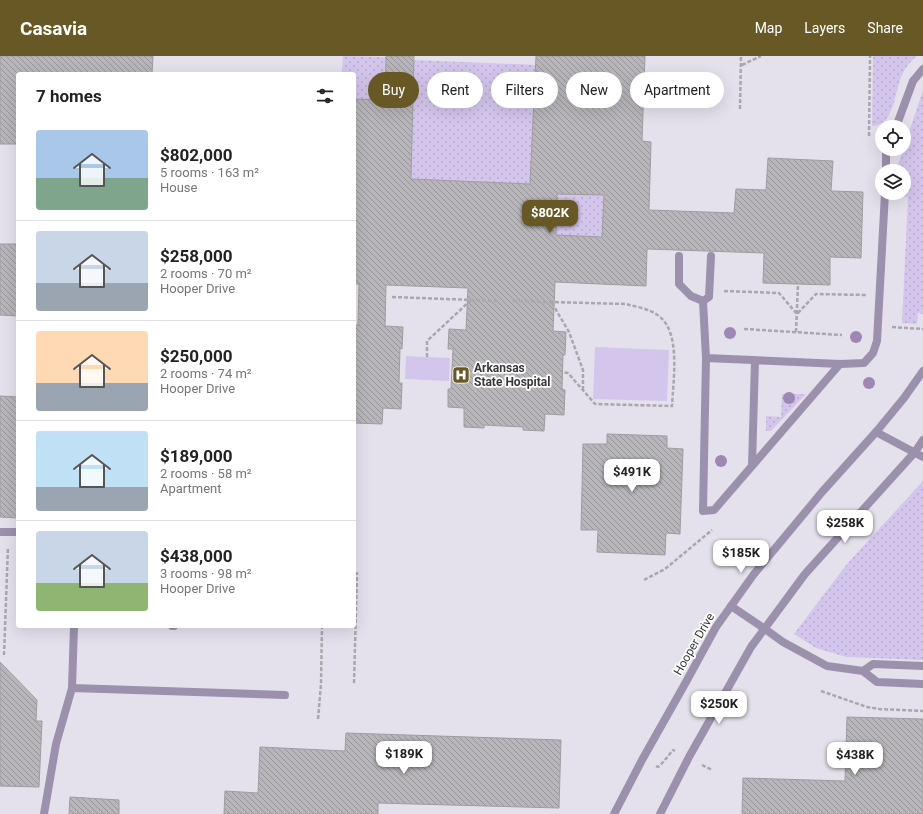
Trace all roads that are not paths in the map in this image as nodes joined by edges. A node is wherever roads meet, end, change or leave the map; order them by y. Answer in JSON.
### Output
{"nodes":[{"id":1,"x":923,"y":69,"type":"edge"},
{"id":2,"x":899,"y":120,"type":"edge"},
{"id":3,"x":885,"y":200,"type":"edge"},
{"id":4,"x":679,"y":256,"type":"dead end"},
{"id":5,"x":711,"y":256,"type":"dead end"},
{"id":6,"x":703,"y":301,"type":"junction"},
{"id":7,"x":706,"y":358,"type":"junction"},
{"id":8,"x":755,"y":360,"type":"junction"},
{"id":9,"x":840,"y":364,"type":"junction"},
{"id":10,"x":923,"y":371,"type":"edge"},
{"id":11,"x":876,"y":432,"type":"junction"},
{"id":12,"x":923,"y":440,"type":"edge"},
{"id":13,"x":915,"y":452,"type":"junction"},
{"id":14,"x":923,"y":457,"type":"edge"},
{"id":15,"x":752,"y":466,"type":"junction"},
{"id":16,"x":0,"y":532,"type":"edge"},
{"id":17,"x":16,"y":532,"type":"edge"},
{"id":18,"x":731,"y":606,"type":"junction"},
{"id":19,"x":74,"y":628,"type":"edge"},
{"id":20,"x":765,"y":629,"type":"junction"},
{"id":21,"x":923,"y":666,"type":"edge"},
{"id":22,"x":862,"y":671,"type":"junction"},
{"id":23,"x":923,"y":684,"type":"edge"},
{"id":24,"x":72,"y":688,"type":"junction"},
{"id":25,"x":285,"y":695,"type":"dead end"},
{"id":26,"x":44,"y":814,"type":"edge"},
{"id":27,"x":614,"y":814,"type":"edge"},
{"id":28,"x":660,"y":814,"type":"edge"}],
"edges":[{"from":1,"to":2,"type":"street"},
{"from":3,"to":9,"type":"street"},
{"from":4,"to":6,"type":"street"},
{"from":5,"to":6,"type":"street"},
{"from":6,"to":7,"type":"street"},
{"from":7,"to":8,"type":"street"},
{"from":7,"to":15,"type":"street"},
{"from":8,"to":9,"type":"street"},
{"from":8,"to":15,"type":"street"},
{"from":9,"to":15,"type":"street"},
{"from":10,"to":11,"type":"street","name":"Hooper Drive"},
{"from":11,"to":13,"type":"street"},
{"from":11,"to":18,"type":"street","name":"Hooper Drive"},
{"from":12,"to":13,"type":"street"},
{"from":13,"to":14,"type":"street"},
{"from":13,"to":20,"type":"street"},
{"from":16,"to":17,"type":"street"},
{"from":18,"to":20,"type":"street"},
{"from":18,"to":27,"type":"street","name":"Hooper Drive"},
{"from":19,"to":24,"type":"street"},
{"from":20,"to":22,"type":"street"},
{"from":20,"to":28,"type":"street"},
{"from":21,"to":22,"type":"street"},
{"from":22,"to":23,"type":"street"},
{"from":24,"to":25,"type":"street"},
{"from":24,"to":26,"type":"street"}]}
